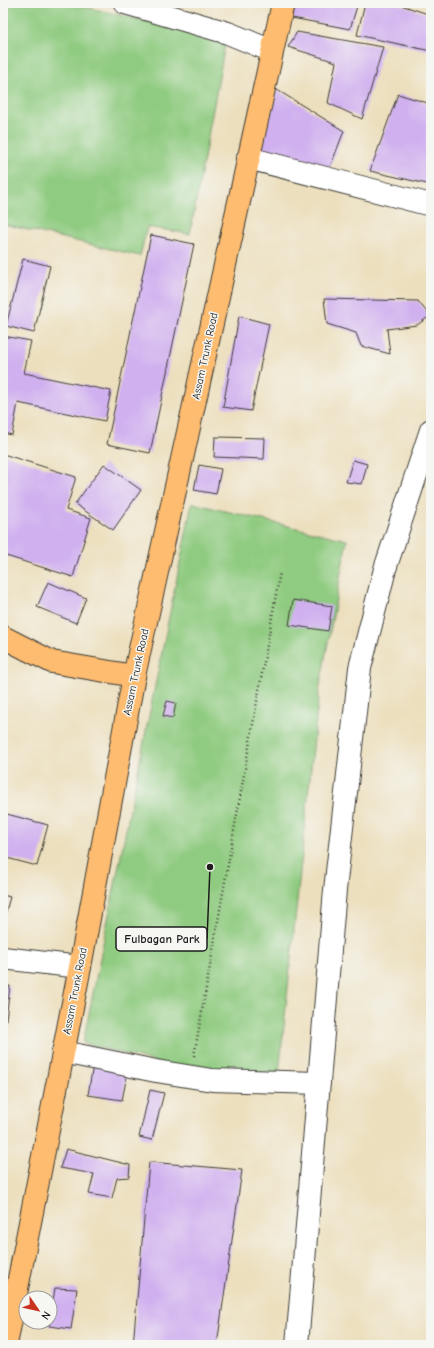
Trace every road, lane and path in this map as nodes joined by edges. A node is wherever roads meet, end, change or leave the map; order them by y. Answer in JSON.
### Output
{"nodes":[{"id":1,"x":125,"y":3,"type":"edge"},
{"id":2,"x":282,"y":3,"type":"edge"},
{"id":3,"x":272,"y":51,"type":"junction"},
{"id":4,"x":248,"y":158,"type":"junction"},
{"id":5,"x":431,"y":205,"type":"edge"},
{"id":6,"x":431,"y":430,"type":"edge"},
{"id":7,"x":280,"y":572,"type":"dead end"},
{"id":8,"x":3,"y":637,"type":"edge"},
{"id":9,"x":134,"y":676,"type":"junction"},
{"id":10,"x":3,"y":958,"type":"edge"},
{"id":11,"x":80,"y":967,"type":"junction"},
{"id":12,"x":63,"y":1052,"type":"junction"},
{"id":13,"x":190,"y":1076,"type":"junction"},
{"id":14,"x":318,"y":1083,"type":"junction"},
{"id":15,"x":6,"y":1345,"type":"edge"},
{"id":16,"x":297,"y":1345,"type":"edge"}],
"edges":[{"from":1,"to":3,"type":"street"},
{"from":2,"to":3,"type":"main road","name":"Assam Trunk Road"},
{"from":3,"to":4,"type":"main road","name":"Assam Trunk Road"},
{"from":4,"to":5,"type":"street"},
{"from":4,"to":9,"type":"main road","name":"Assam Trunk Road"},
{"from":6,"to":14,"type":"street"},
{"from":7,"to":13,"type":"path"},
{"from":8,"to":9,"type":"main road"},
{"from":9,"to":11,"type":"main road","name":"Assam Trunk Road"},
{"from":10,"to":11,"type":"street"},
{"from":11,"to":12,"type":"main road","name":"Assam Trunk Road"},
{"from":12,"to":13,"type":"street"},
{"from":12,"to":15,"type":"main road","name":"Assam Trunk Road"},
{"from":13,"to":14,"type":"street"},
{"from":14,"to":16,"type":"street"}]}
